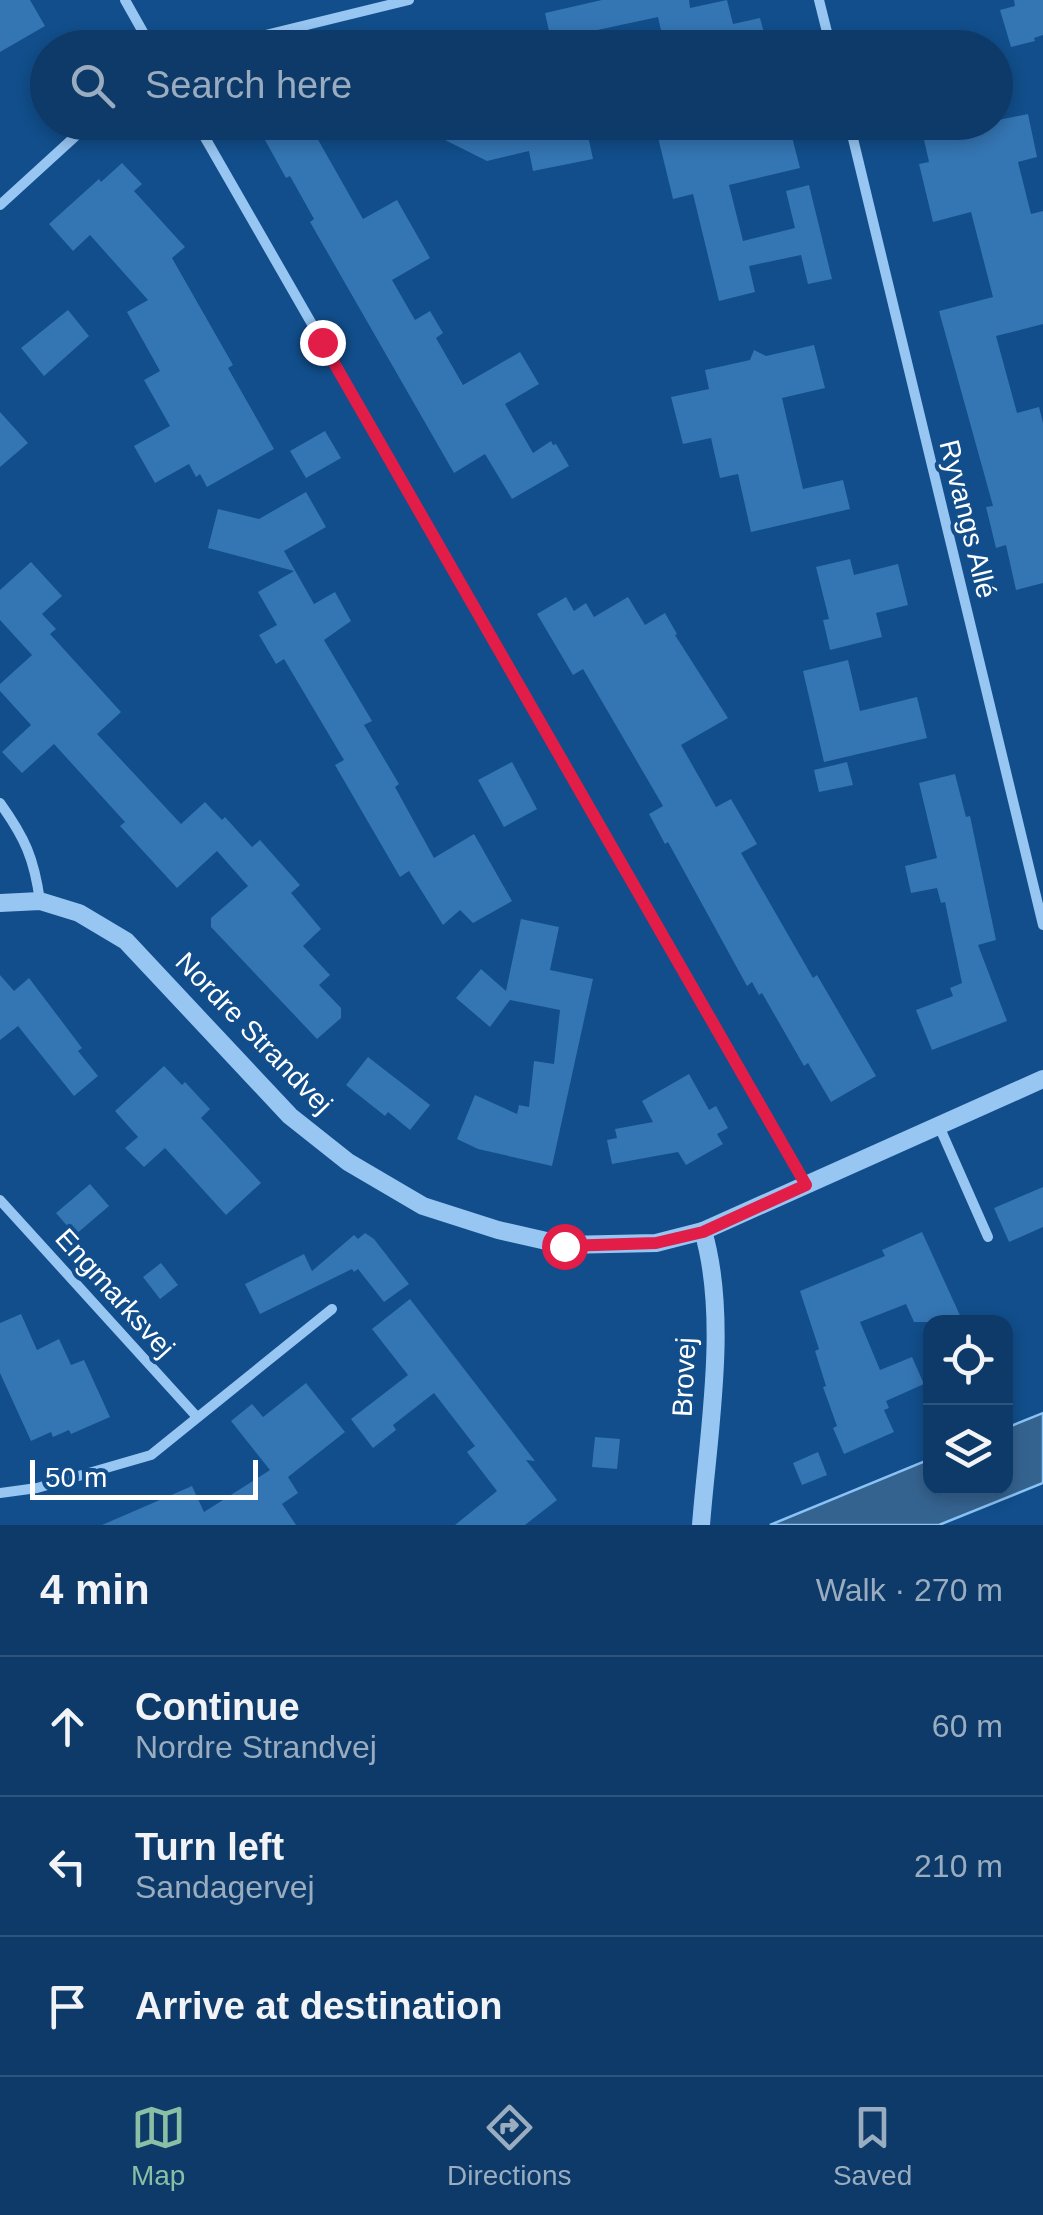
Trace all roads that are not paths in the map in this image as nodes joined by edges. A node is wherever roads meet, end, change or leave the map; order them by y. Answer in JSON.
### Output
{"nodes":[{"id":1,"x":125,"y":0,"type":"edge"},
{"id":2,"x":409,"y":0,"type":"edge"},
{"id":3,"x":819,"y":0,"type":"edge"},
{"id":4,"x":142,"y":30,"type":"edge"},
{"id":5,"x":286,"y":30,"type":"edge"},
{"id":6,"x":826,"y":30,"type":"edge"},
{"id":7,"x":71,"y":140,"type":"edge"},
{"id":8,"x":206,"y":140,"type":"edge"},
{"id":9,"x":853,"y":140,"type":"edge"},
{"id":10,"x":0,"y":205,"type":"edge"},
{"id":11,"x":0,"y":803,"type":"edge"},
{"id":12,"x":40,"y":901,"type":"junction"},
{"id":13,"x":0,"y":903,"type":"edge"},
{"id":14,"x":1043,"y":925,"type":"edge"},
{"id":15,"x":1043,"y":1079,"type":"edge"},
{"id":16,"x":939,"y":1126,"type":"junction"},
{"id":17,"x":806,"y":1185,"type":"junction"},
{"id":18,"x":0,"y":1200,"type":"edge"},
{"id":19,"x":703,"y":1232,"type":"junction"},
{"id":20,"x":988,"y":1237,"type":"dead end"},
{"id":21,"x":332,"y":1309,"type":"dead end"},
{"id":22,"x":196,"y":1417,"type":"junction"},
{"id":23,"x":0,"y":1493,"type":"edge"},
{"id":24,"x":701,"y":1524,"type":"edge"}],
"edges":[{"from":1,"to":4,"type":"street"},
{"from":2,"to":5,"type":"street"},
{"from":3,"to":6,"type":"street"},
{"from":7,"to":10,"type":"street"},
{"from":8,"to":17,"type":"street"},
{"from":9,"to":14,"type":"street","name":"Ryvangs Allé"},
{"from":11,"to":12,"type":"street"},
{"from":12,"to":13,"type":"street"},
{"from":12,"to":19,"type":"street","name":"Nordre Strandvej"},
{"from":15,"to":16,"type":"street","name":"Nordre Strandvej"},
{"from":16,"to":17,"type":"street","name":"Nordre Strandvej"},
{"from":16,"to":20,"type":"street"},
{"from":17,"to":19,"type":"street","name":"Nordre Strandvej"},
{"from":18,"to":22,"type":"street","name":"Engmarksvej"},
{"from":19,"to":24,"type":"street","name":"Brovej"},
{"from":21,"to":22,"type":"street"},
{"from":22,"to":23,"type":"street"}]}
